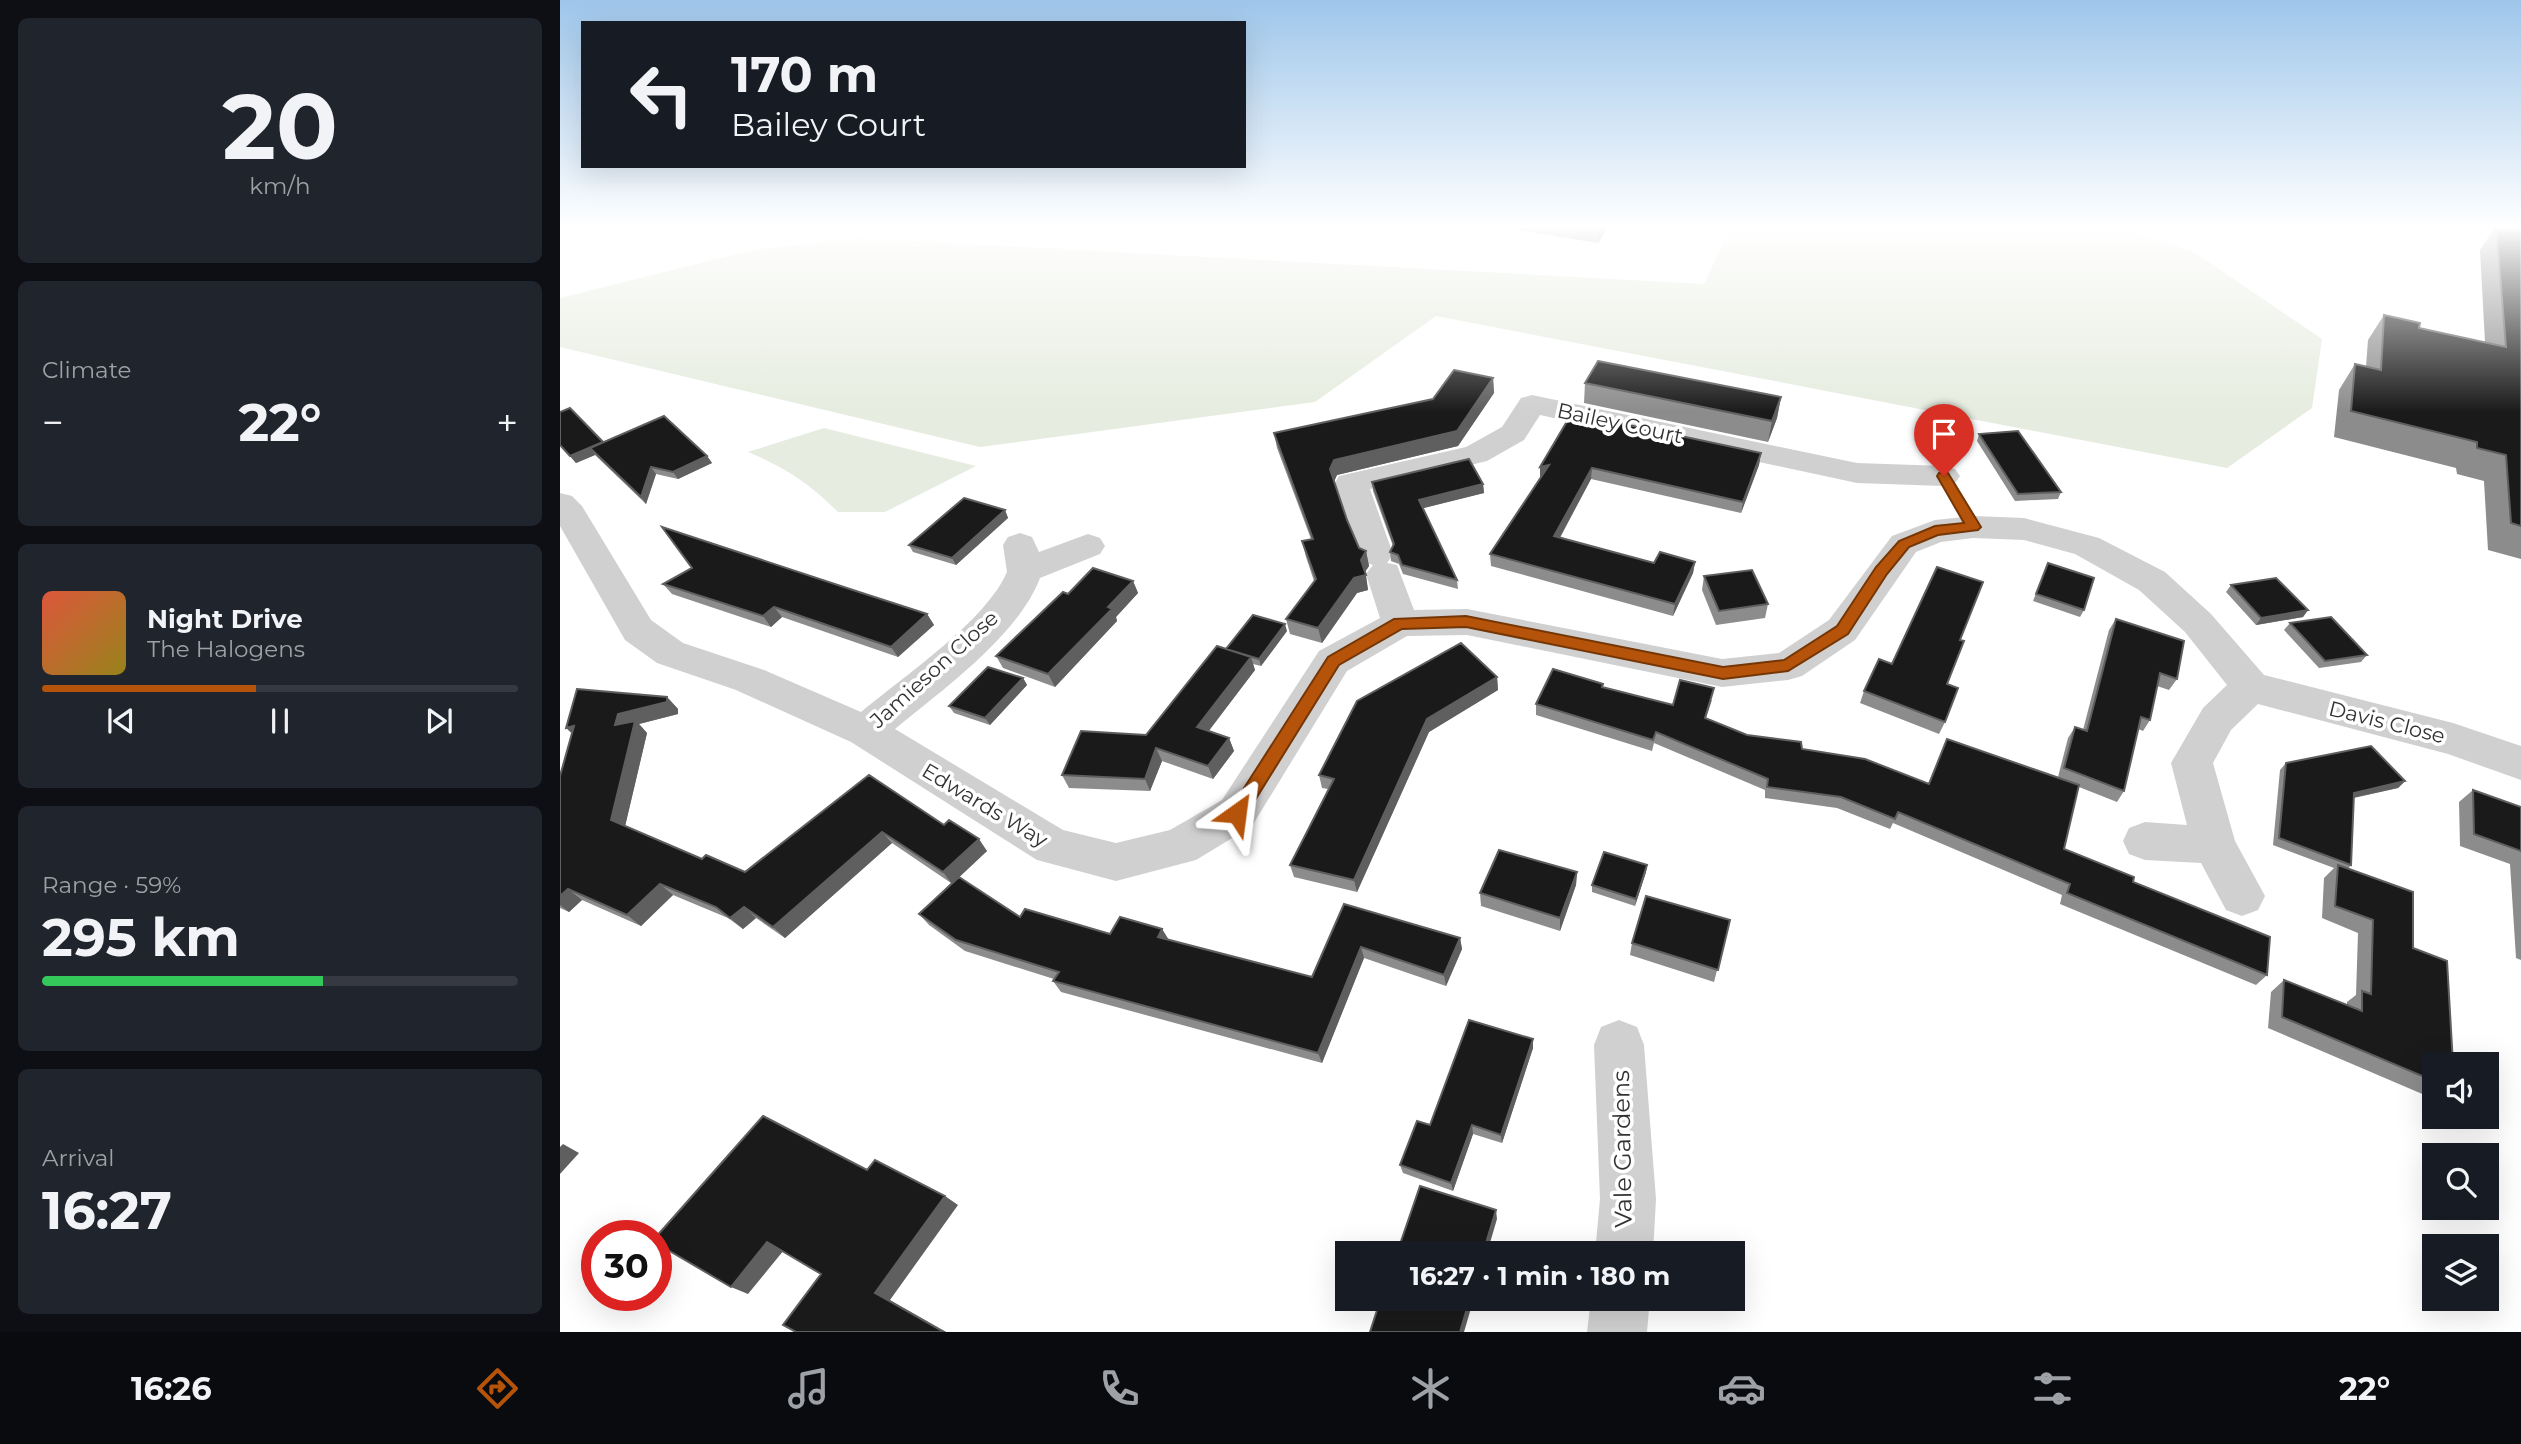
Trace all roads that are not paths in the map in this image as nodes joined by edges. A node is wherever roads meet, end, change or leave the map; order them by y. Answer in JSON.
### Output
{"nodes":[{"id":1,"x":560,"y":504,"type":"edge"},
{"id":2,"x":1973,"y":527,"type":"junction"},
{"id":3,"x":1088,"y":546,"type":"dead end"},
{"id":4,"x":1400,"y":623,"type":"junction"},
{"id":5,"x":2250,"y":687,"type":"junction"},
{"id":6,"x":865,"y":731,"type":"junction"},
{"id":7,"x":2521,"y":763,"type":"edge"},
{"id":8,"x":2144,"y":841,"type":"dead end"},
{"id":9,"x":2214,"y":845,"type":"junction"},
{"id":10,"x":2242,"y":896,"type":"dead end"},
{"id":11,"x":1619,"y":1045,"type":"dead end"},
{"id":12,"x":1625,"y":1241,"type":"edge"},
{"id":13,"x":1619,"y":1311,"type":"edge"},
{"id":14,"x":1617,"y":1332,"type":"edge"}],
"edges":[{"from":1,"to":6,"type":"street","name":"Edwards Way"},
{"from":2,"to":4,"type":"street","name":"Edwards Way"},
{"from":2,"to":4,"type":"street","name":"Bailey Court"},
{"from":2,"to":5,"type":"street","name":"Edwards Way"},
{"from":3,"to":6,"type":"street","name":"Jamieson Close"},
{"from":4,"to":6,"type":"street","name":"Edwards Way"},
{"from":5,"to":7,"type":"street","name":"Davis Close"},
{"from":5,"to":9,"type":"street"},
{"from":8,"to":9,"type":"street"},
{"from":9,"to":10,"type":"street"},
{"from":11,"to":12,"type":"street","name":"Vale Gardens"},
{"from":13,"to":14,"type":"street"}]}
